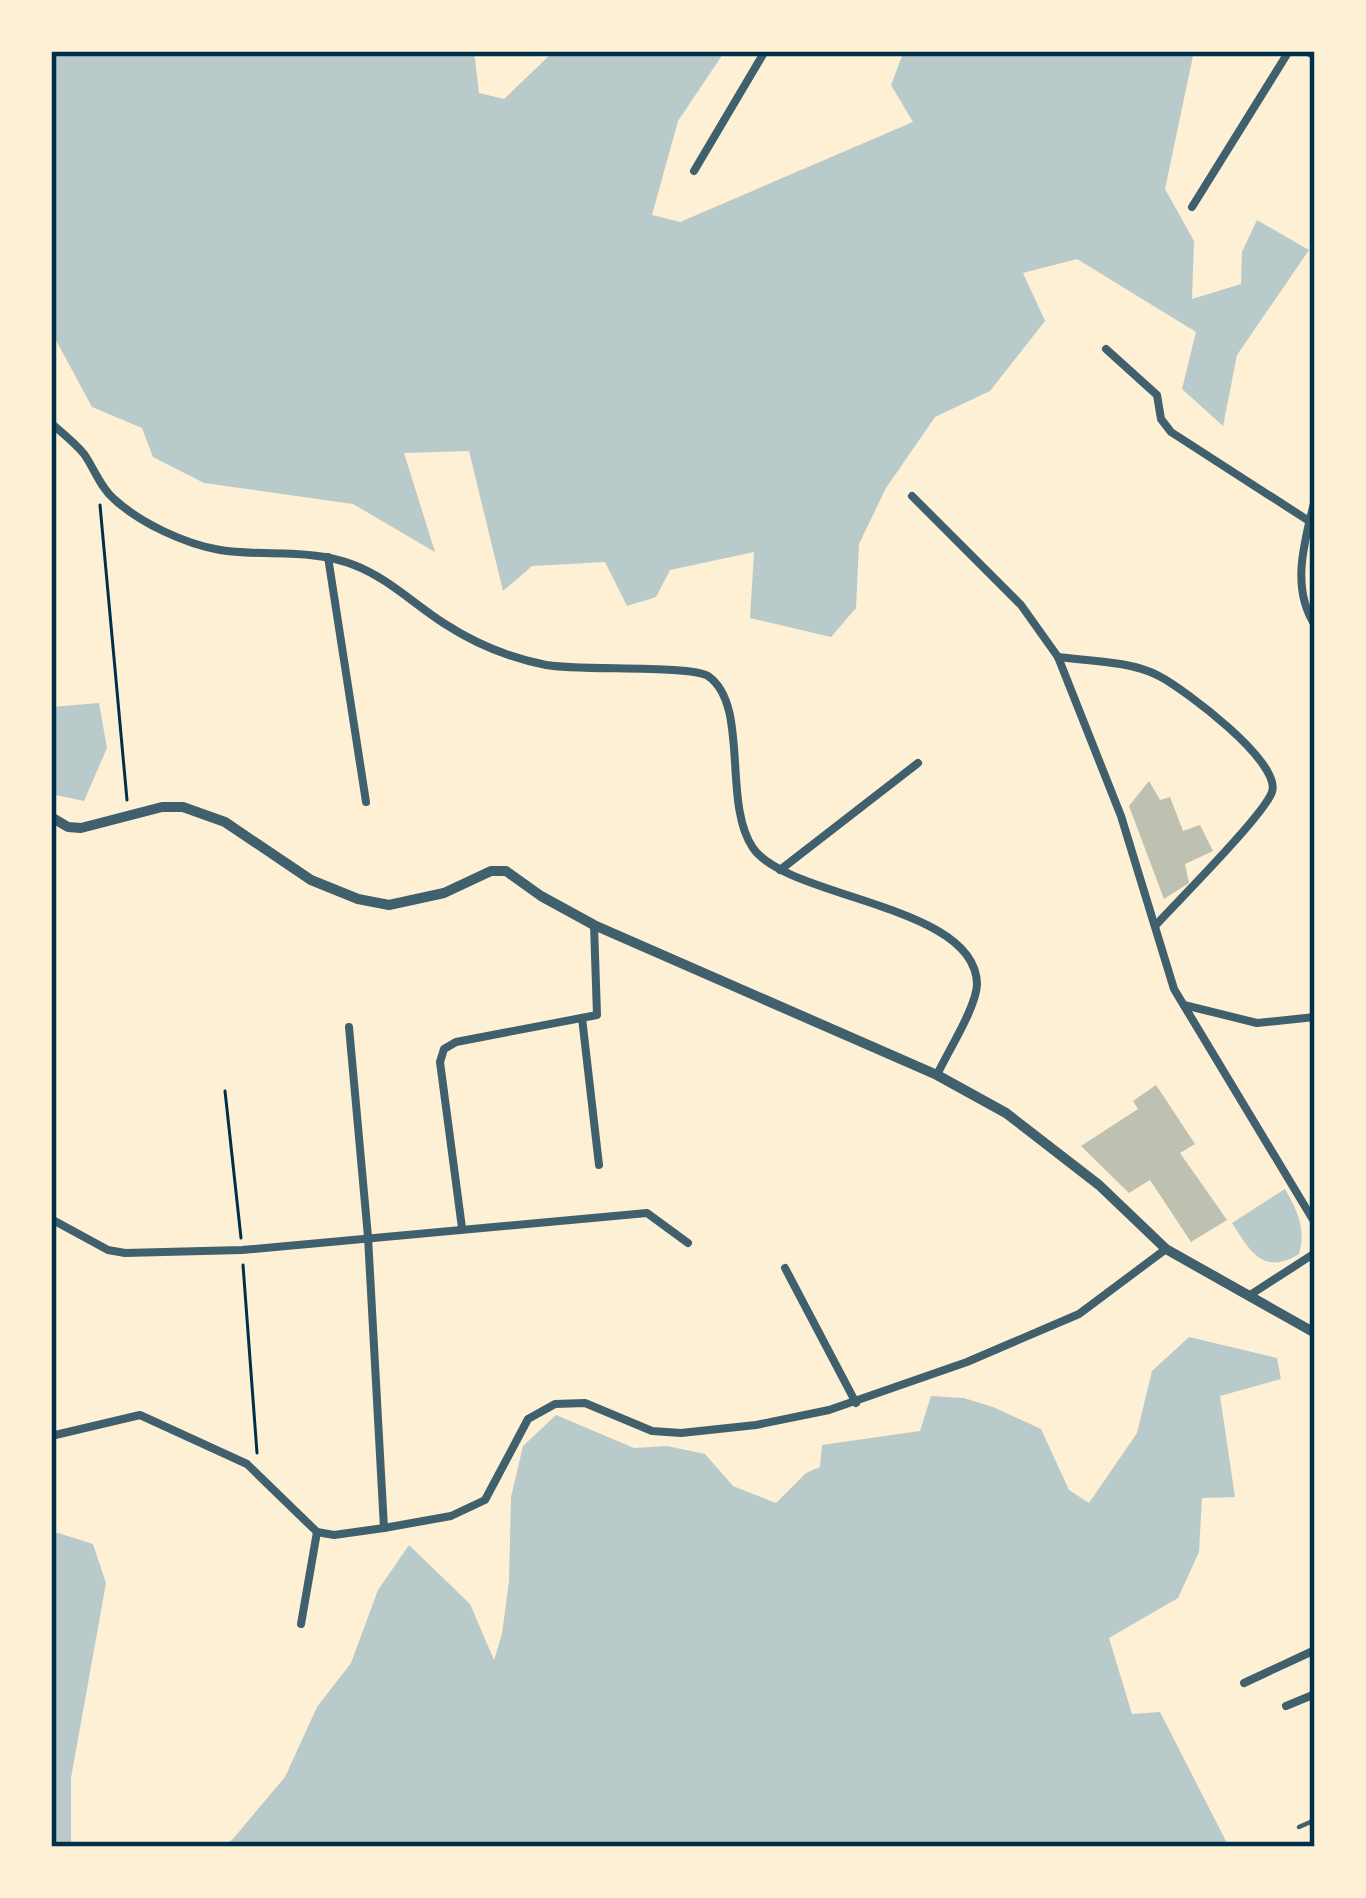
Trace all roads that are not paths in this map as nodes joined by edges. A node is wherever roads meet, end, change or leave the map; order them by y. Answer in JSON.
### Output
{"nodes":[{"id":1,"x":765,"y":51,"type":"edge"},
{"id":2,"x":1289,"y":51,"type":"edge"},
{"id":3,"x":1306,"y":51,"type":"edge"},
{"id":4,"x":1315,"y":56,"type":"edge"},
{"id":5,"x":694,"y":171,"type":"dead end"},
{"id":6,"x":1192,"y":207,"type":"dead end"},
{"id":7,"x":1106,"y":349,"type":"dead end"},
{"id":8,"x":51,"y":423,"type":"edge"},
{"id":9,"x":912,"y":496,"type":"dead end"},
{"id":10,"x":1315,"y":499,"type":"edge"},
{"id":11,"x":1310,"y":521,"type":"junction"},
{"id":12,"x":328,"y":556,"type":"junction"},
{"id":13,"x":1315,"y":625,"type":"edge"},
{"id":14,"x":1058,"y":657,"type":"junction"},
{"id":15,"x":918,"y":763,"type":"dead end"},
{"id":16,"x":366,"y":802,"type":"dead end"},
{"id":17,"x":51,"y":817,"type":"edge"},
{"id":18,"x":780,"y":869,"type":"junction"},
{"id":19,"x":595,"y":925,"type":"junction"},
{"id":20,"x":1156,"y":926,"type":"junction"},
{"id":21,"x":1184,"y":1005,"type":"junction"},
{"id":22,"x":1315,"y":1017,"type":"edge"},
{"id":23,"x":582,"y":1018,"type":"junction"},
{"id":24,"x":349,"y":1028,"type":"dead end"},
{"id":25,"x":937,"y":1075,"type":"junction"},
{"id":26,"x":599,"y":1166,"type":"dead end"},
{"id":27,"x":51,"y":1219,"type":"edge"},
{"id":28,"x":1315,"y":1223,"type":"edge"},
{"id":29,"x":462,"y":1228,"type":"junction"},
{"id":30,"x":368,"y":1237,"type":"junction"},
{"id":31,"x":688,"y":1244,"type":"dead end"},
{"id":32,"x":1166,"y":1249,"type":"junction"},
{"id":33,"x":1315,"y":1253,"type":"edge"},
{"id":34,"x":785,"y":1268,"type":"dead end"},
{"id":35,"x":1250,"y":1295,"type":"junction"},
{"id":36,"x":1315,"y":1333,"type":"edge"},
{"id":37,"x":856,"y":1402,"type":"junction"},
{"id":38,"x":51,"y":1436,"type":"edge"},
{"id":39,"x":384,"y":1528,"type":"junction"},
{"id":40,"x":317,"y":1532,"type":"junction"},
{"id":41,"x":301,"y":1624,"type":"dead end"},
{"id":42,"x":1315,"y":1650,"type":"edge"},
{"id":43,"x":1244,"y":1683,"type":"dead end"},
{"id":44,"x":1315,"y":1694,"type":"edge"},
{"id":45,"x":1286,"y":1706,"type":"dead end"},
{"id":46,"x":1315,"y":1820,"type":"edge"},
{"id":47,"x":1299,"y":1827,"type":"dead end"}],
"edges":[{"from":1,"to":5,"type":"street"},
{"from":2,"to":6,"type":"street"},
{"from":3,"to":4,"type":"street"},
{"from":7,"to":11,"type":"street"},
{"from":8,"to":12,"type":"street"},
{"from":9,"to":14,"type":"street"},
{"from":10,"to":11,"type":"street"},
{"from":11,"to":13,"type":"street"},
{"from":12,"to":16,"type":"street"},
{"from":12,"to":18,"type":"street"},
{"from":14,"to":20,"type":"street"},
{"from":14,"to":20,"type":"street"},
{"from":15,"to":18,"type":"street"},
{"from":17,"to":19,"type":"street"},
{"from":18,"to":25,"type":"street"},
{"from":19,"to":23,"type":"street"},
{"from":19,"to":25,"type":"street"},
{"from":20,"to":21,"type":"street"},
{"from":21,"to":22,"type":"street"},
{"from":21,"to":28,"type":"street"},
{"from":23,"to":26,"type":"street"},
{"from":23,"to":29,"type":"street"},
{"from":24,"to":30,"type":"street"},
{"from":25,"to":32,"type":"street"},
{"from":27,"to":30,"type":"street"},
{"from":29,"to":30,"type":"street"},
{"from":29,"to":31,"type":"street"},
{"from":30,"to":39,"type":"street"},
{"from":32,"to":35,"type":"street"},
{"from":32,"to":37,"type":"street"},
{"from":33,"to":35,"type":"street"},
{"from":34,"to":37,"type":"street"},
{"from":35,"to":36,"type":"street"},
{"from":37,"to":39,"type":"street"},
{"from":38,"to":40,"type":"street"},
{"from":39,"to":40,"type":"street"},
{"from":40,"to":41,"type":"street"},
{"from":42,"to":43,"type":"street"},
{"from":44,"to":45,"type":"street"},
{"from":46,"to":47,"type":"lane"}]}
